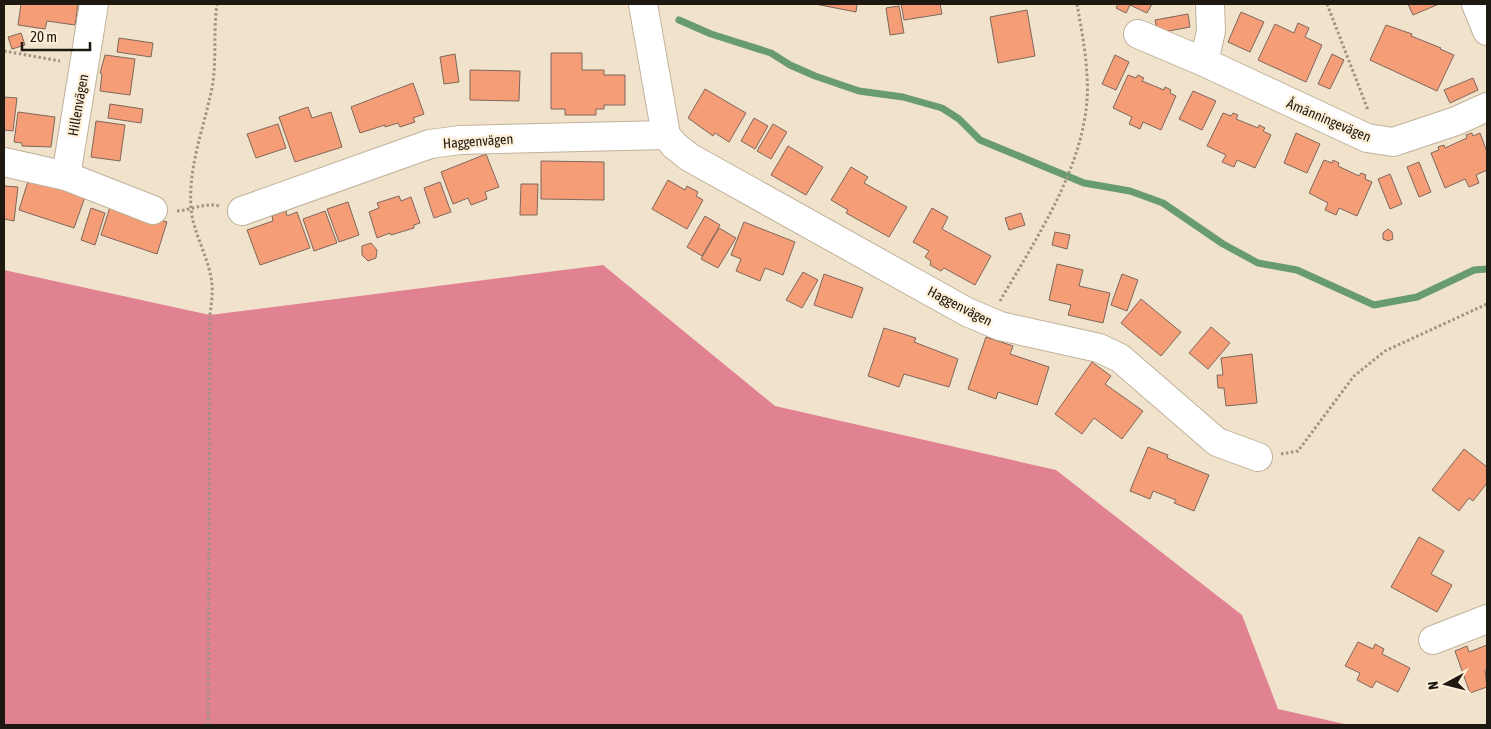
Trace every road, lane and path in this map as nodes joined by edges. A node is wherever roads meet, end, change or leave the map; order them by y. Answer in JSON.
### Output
{"nodes":[{"id":1,"x":94,"y":4,"type":"edge"},
{"id":2,"x":217,"y":4,"type":"edge"},
{"id":3,"x":643,"y":4,"type":"edge"},
{"id":4,"x":1077,"y":4,"type":"edge"},
{"id":5,"x":1210,"y":4,"type":"edge"},
{"id":6,"x":1327,"y":4,"type":"edge"},
{"id":7,"x":1476,"y":4,"type":"edge"},
{"id":8,"x":1487,"y":31,"type":"edge"},
{"id":9,"x":1138,"y":34,"type":"dead end"},
{"id":10,"x":4,"y":52,"type":"edge"},
{"id":11,"x":1204,"y":62,"type":"junction"},
{"id":12,"x":85,"y":64,"type":"junction"},
{"id":13,"x":1487,"y":107,"type":"edge"},
{"id":14,"x":666,"y":135,"type":"junction"},
{"id":15,"x":1379,"y":140,"type":"junction"},
{"id":16,"x":4,"y":162,"type":"edge"},
{"id":17,"x":66,"y":176,"type":"junction"},
{"id":18,"x":153,"y":210,"type":"joint"},
{"id":19,"x":191,"y":210,"type":"junction"},
{"id":20,"x":242,"y":211,"type":"joint"},
{"id":21,"x":1487,"y":304,"type":"edge"},
{"id":22,"x":990,"y":322,"type":"junction"},
{"id":23,"x":1258,"y":457,"type":"joint"},
{"id":24,"x":1487,"y":619,"type":"edge"},
{"id":25,"x":1433,"y":640,"type":"dead end"},
{"id":26,"x":208,"y":725,"type":"edge"}],
"edges":[{"from":1,"to":12,"type":"street","name":"Hillenvägen"},
{"from":2,"to":19,"type":"path"},
{"from":3,"to":14,"type":"street"},
{"from":4,"to":22,"type":"path"},
{"from":5,"to":11,"type":"street"},
{"from":6,"to":15,"type":"path"},
{"from":7,"to":8,"type":"street"},
{"from":9,"to":11,"type":"street","name":"Åmänningevägen"},
{"from":10,"to":12,"type":"path"},
{"from":11,"to":15,"type":"street","name":"Åmänningevägen"},
{"from":12,"to":17,"type":"street","name":"Hillenvägen"},
{"from":13,"to":15,"type":"street","name":"Åmänningevägen"},
{"from":14,"to":20,"type":"street","name":"Haggenvägen"},
{"from":14,"to":22,"type":"street","name":"Haggenvägen"},
{"from":16,"to":17,"type":"street"},
{"from":17,"to":18,"type":"street"},
{"from":18,"to":19,"type":"path"},
{"from":19,"to":20,"type":"path"},
{"from":19,"to":26,"type":"path"},
{"from":21,"to":23,"type":"path"},
{"from":22,"to":23,"type":"street","name":"Haggenvägen"},
{"from":24,"to":25,"type":"street"}]}
